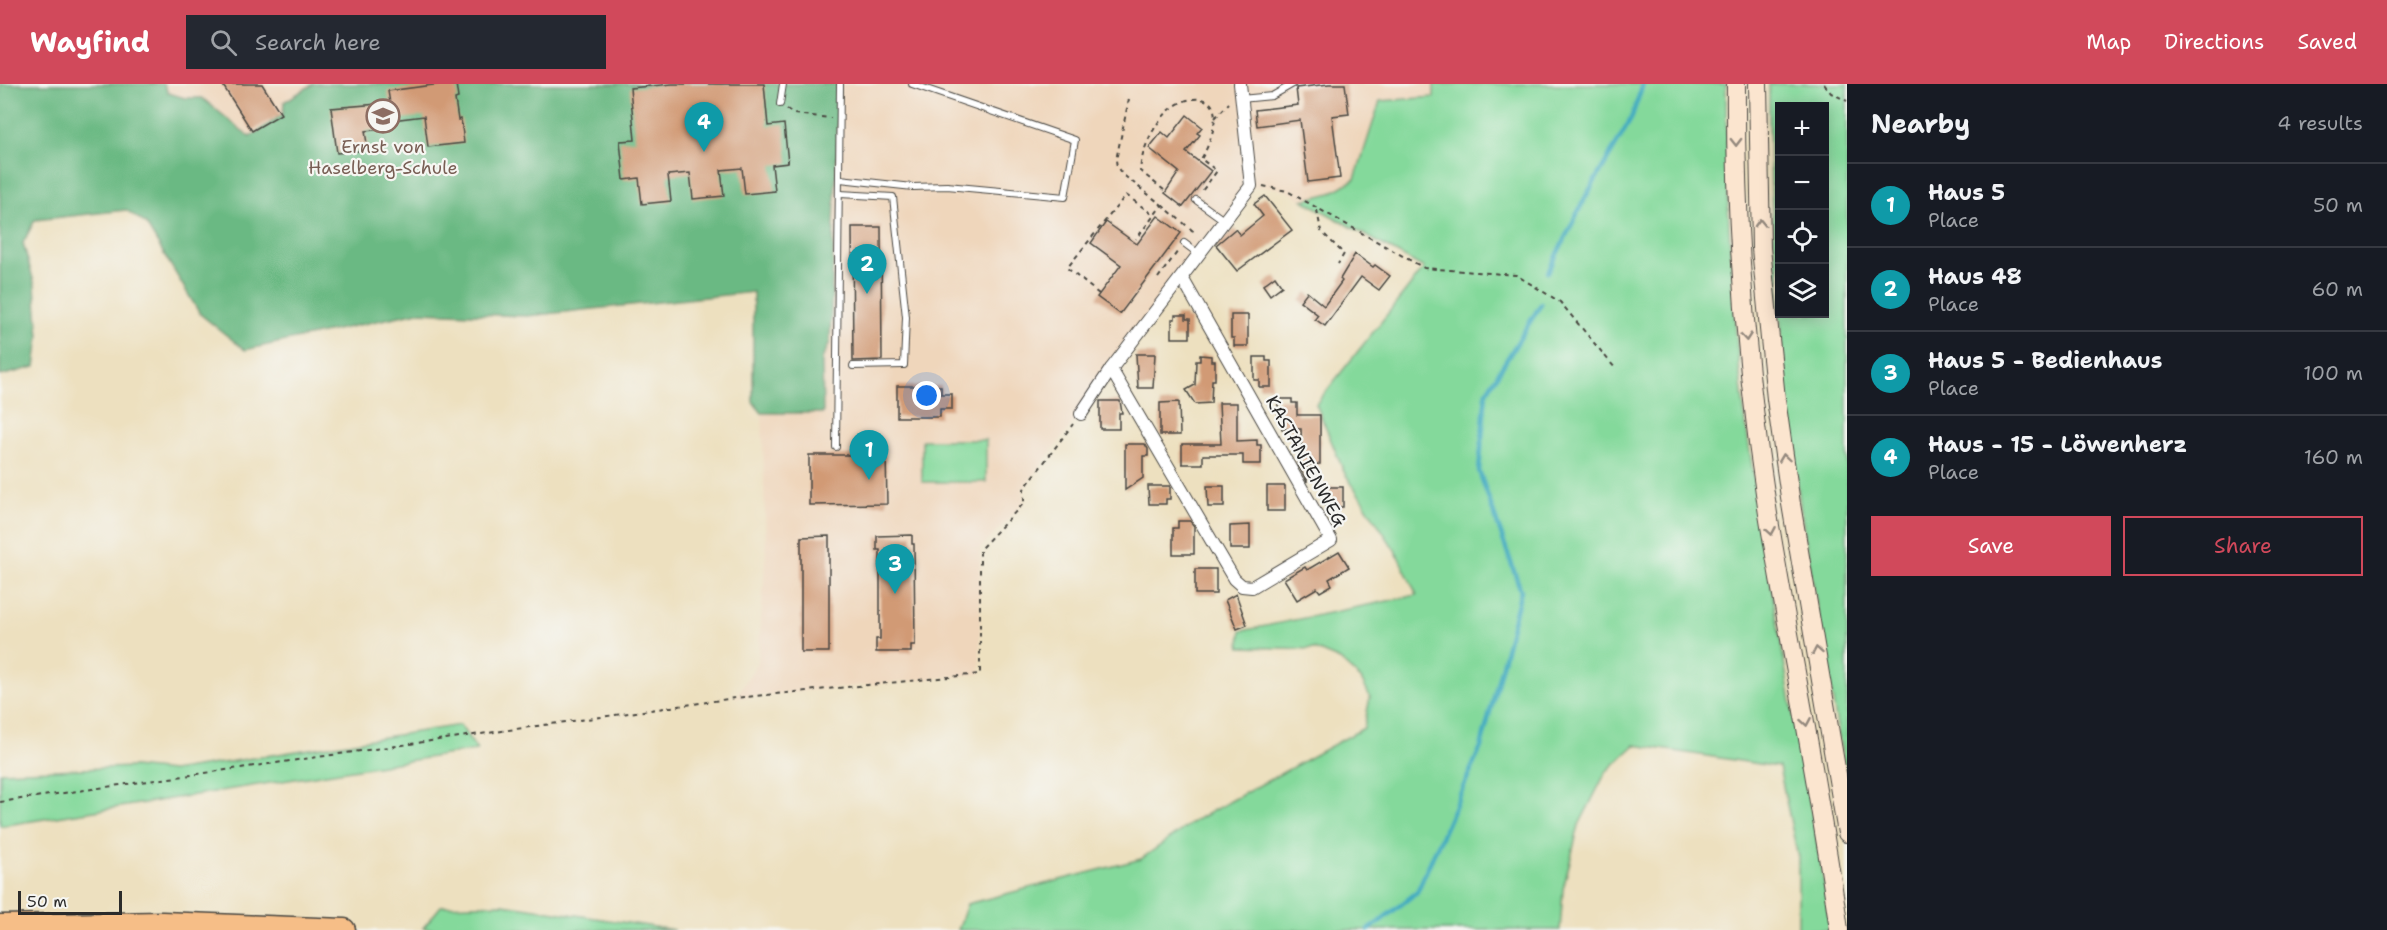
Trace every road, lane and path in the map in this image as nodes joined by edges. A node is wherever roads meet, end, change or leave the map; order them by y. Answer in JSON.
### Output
{"nodes":[{"id":1,"x":783,"y":84,"type":"edge"},
{"id":2,"x":840,"y":84,"type":"edge"},
{"id":3,"x":912,"y":84,"type":"edge"},
{"id":4,"x":1240,"y":84,"type":"edge"},
{"id":5,"x":1293,"y":84,"type":"edge"},
{"id":6,"x":1736,"y":84,"type":"edge"},
{"id":7,"x":1758,"y":84,"type":"edge"},
{"id":8,"x":1824,"y":84,"type":"edge"},
{"id":9,"x":1129,"y":99,"type":"dead end"},
{"id":10,"x":1242,"y":99,"type":"junction"},
{"id":11,"x":1847,"y":101,"type":"edge"},
{"id":12,"x":780,"y":104,"type":"joint"},
{"id":13,"x":840,"y":120,"type":"junction"},
{"id":14,"x":840,"y":179,"type":"junction"},
{"id":15,"x":1251,"y":186,"type":"junction"},
{"id":16,"x":1164,"y":190,"type":"dead end"},
{"id":17,"x":840,"y":194,"type":"junction"},
{"id":18,"x":1196,"y":200,"type":"joint"},
{"id":19,"x":1162,"y":205,"type":"junction"},
{"id":20,"x":1317,"y":210,"type":"junction"},
{"id":21,"x":1154,"y":216,"type":"junction"},
{"id":22,"x":1225,"y":222,"type":"junction"},
{"id":23,"x":1136,"y":239,"type":"dead end"},
{"id":24,"x":1184,"y":243,"type":"junction"},
{"id":25,"x":1200,"y":255,"type":"junction"},
{"id":26,"x":1338,"y":264,"type":"dead end"},
{"id":27,"x":1158,"y":278,"type":"dead end"},
{"id":28,"x":1182,"y":278,"type":"junction"},
{"id":29,"x":1099,"y":294,"type":"dead end"},
{"id":30,"x":853,"y":366,"type":"dead end"},
{"id":31,"x":1615,"y":368,"type":"dead end"},
{"id":32,"x":1111,"y":369,"type":"junction"},
{"id":33,"x":1081,"y":414,"type":"joint"},
{"id":34,"x":836,"y":447,"type":"dead end"},
{"id":35,"x":0,"y":802,"type":"edge"},
{"id":36,"x":1847,"y":833,"type":"edge"},
{"id":37,"x":0,"y":926,"type":"edge"},
{"id":38,"x":344,"y":930,"type":"edge"},
{"id":39,"x":1839,"y":930,"type":"edge"}],
"edges":[{"from":1,"to":12,"type":"lane"},
{"from":2,"to":13,"type":"lane"},
{"from":3,"to":14,"type":"lane"},
{"from":4,"to":10,"type":"street"},
{"from":5,"to":10,"type":"lane"},
{"from":6,"to":39,"type":"main road","one_way":true},
{"from":36,"to":7,"type":"main road","one_way":true},
{"from":8,"to":11,"type":"path"},
{"from":9,"to":19,"type":"path"},
{"from":10,"to":15,"type":"street"},
{"from":12,"to":13,"type":"path"},
{"from":13,"to":14,"type":"lane"},
{"from":14,"to":17,"type":"lane"},
{"from":15,"to":20,"type":"path"},
{"from":15,"to":22,"type":"street"},
{"from":16,"to":18,"type":"path"},
{"from":17,"to":30,"type":"lane"},
{"from":17,"to":34,"type":"lane"},
{"from":18,"to":22,"type":"lane"},
{"from":19,"to":21,"type":"path"},
{"from":19,"to":24,"type":"path"},
{"from":20,"to":26,"type":"path"},
{"from":20,"to":31,"type":"path"},
{"from":21,"to":23,"type":"path"},
{"from":21,"to":29,"type":"path"},
{"from":22,"to":25,"type":"street"},
{"from":24,"to":25,"type":"lane"},
{"from":24,"to":27,"type":"path"},
{"from":25,"to":28,"type":"street"},
{"from":28,"to":32,"type":"street"},
{"from":28,"to":32,"type":"street","name":"KASTANIENWEG"},
{"from":32,"to":33,"type":"street"},
{"from":33,"to":35,"type":"path"},
{"from":37,"to":38,"type":"highway"}]}
